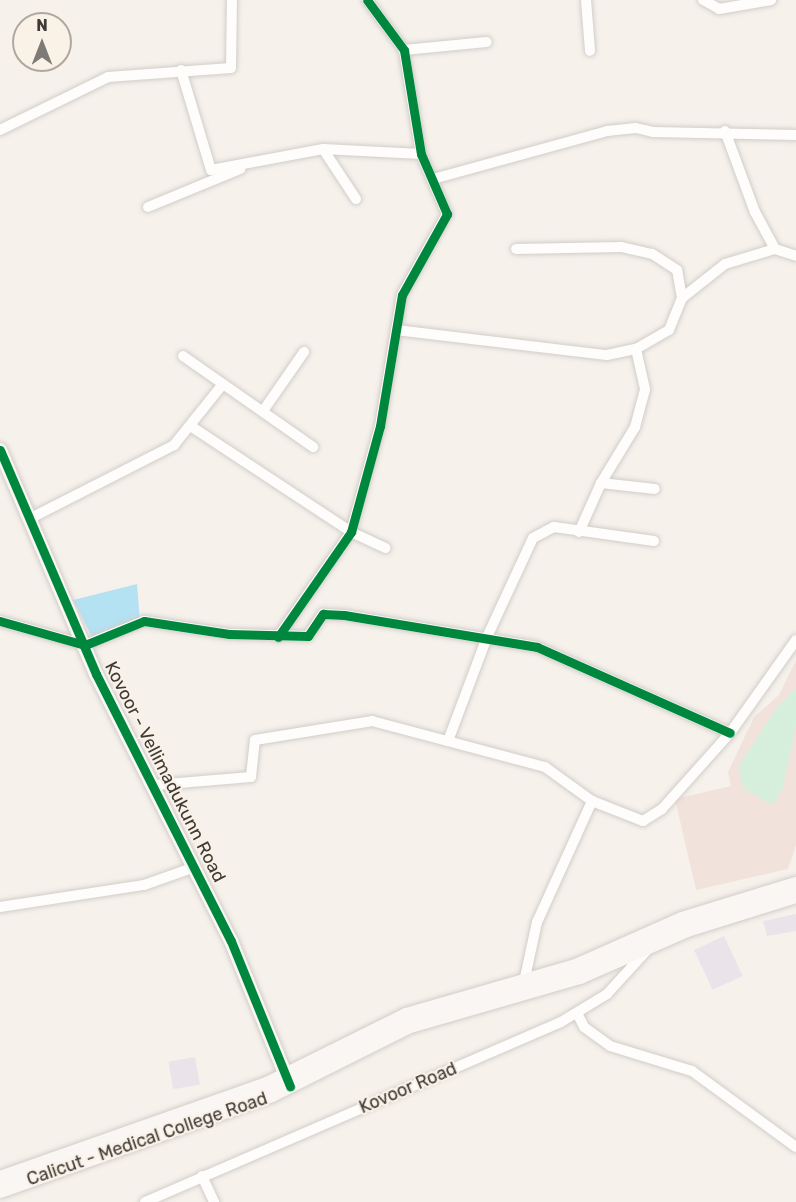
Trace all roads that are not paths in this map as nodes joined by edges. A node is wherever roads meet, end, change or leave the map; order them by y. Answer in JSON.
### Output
{"nodes":[{"id":1,"x":232,"y":0,"type":"edge"},
{"id":2,"x":367,"y":0,"type":"edge"},
{"id":3,"x":586,"y":0,"type":"edge"},
{"id":4,"x":703,"y":0,"type":"edge"},
{"id":5,"x":771,"y":0,"type":"edge"},
{"id":6,"x":487,"y":42,"type":"dead end"},
{"id":7,"x":404,"y":50,"type":"junction"},
{"id":8,"x":590,"y":51,"type":"dead end"},
{"id":9,"x":181,"y":70,"type":"junction"},
{"id":10,"x":0,"y":130,"type":"edge"},
{"id":11,"x":724,"y":131,"type":"junction"},
{"id":12,"x":796,"y":135,"type":"edge"},
{"id":13,"x":323,"y":149,"type":"junction"},
{"id":14,"x":421,"y":154,"type":"junction"},
{"id":15,"x":251,"y":164,"type":"junction"},
{"id":16,"x":433,"y":179,"type":"junction"},
{"id":17,"x":356,"y":199,"type":"dead end"},
{"id":18,"x":148,"y":207,"type":"dead end"},
{"id":19,"x":516,"y":249,"type":"dead end"},
{"id":20,"x":775,"y":249,"type":"junction"},
{"id":21,"x":796,"y":256,"type":"edge"},
{"id":22,"x":682,"y":298,"type":"junction"},
{"id":23,"x":396,"y":330,"type":"junction"},
{"id":24,"x":636,"y":349,"type":"junction"},
{"id":25,"x":304,"y":352,"type":"dead end"},
{"id":26,"x":183,"y":356,"type":"dead end"},
{"id":27,"x":222,"y":385,"type":"junction"},
{"id":28,"x":263,"y":411,"type":"junction"},
{"id":29,"x":192,"y":428,"type":"junction"},
{"id":30,"x":313,"y":447,"type":"dead end"},
{"id":31,"x":0,"y":450,"type":"edge"},
{"id":32,"x":601,"y":483,"type":"junction"},
{"id":33,"x":655,"y":489,"type":"dead end"},
{"id":34,"x":31,"y":518,"type":"junction"},
{"id":35,"x":351,"y":532,"type":"junction"},
{"id":36,"x":579,"y":532,"type":"junction"},
{"id":37,"x":654,"y":541,"type":"dead end"},
{"id":38,"x":385,"y":548,"type":"dead end"},
{"id":39,"x":0,"y":621,"type":"edge"},
{"id":40,"x":278,"y":637,"type":"junction"},
{"id":41,"x":487,"y":638,"type":"junction"},
{"id":42,"x":796,"y":640,"type":"edge"},
{"id":43,"x":85,"y":645,"type":"junction"},
{"id":44,"x":730,"y":733,"type":"junction"},
{"id":45,"x":448,"y":741,"type":"junction"},
{"id":46,"x":156,"y":785,"type":"junction"},
{"id":47,"x":592,"y":801,"type":"junction"},
{"id":48,"x":195,"y":867,"type":"junction"},
{"id":49,"x":794,"y":885,"type":"edge"},
{"id":50,"x":0,"y":907,"type":"edge"},
{"id":51,"x":653,"y":938,"type":"junction"},
{"id":52,"x":524,"y":982,"type":"junction"},
{"id":53,"x":577,"y":1013,"type":"junction"},
{"id":54,"x":342,"y":1054,"type":"junction"},
{"id":55,"x":288,"y":1081,"type":"junction"},
{"id":56,"x":796,"y":1147,"type":"edge"},
{"id":57,"x":202,"y":1176,"type":"junction"},
{"id":58,"x":0,"y":1178,"type":"edge"},
{"id":59,"x":0,"y":1191,"type":"edge"},
{"id":60,"x":145,"y":1202,"type":"edge"},
{"id":61,"x":214,"y":1202,"type":"edge"}],
"edges":[{"from":1,"to":9,"type":"street"},
{"from":2,"to":7,"type":"street"},
{"from":3,"to":8,"type":"street"},
{"from":4,"to":5,"type":"street"},
{"from":6,"to":7,"type":"street"},
{"from":7,"to":14,"type":"street"},
{"from":9,"to":10,"type":"street"},
{"from":9,"to":15,"type":"street"},
{"from":11,"to":12,"type":"street"},
{"from":11,"to":16,"type":"street"},
{"from":11,"to":20,"type":"street"},
{"from":13,"to":14,"type":"street"},
{"from":13,"to":15,"type":"street"},
{"from":13,"to":17,"type":"street"},
{"from":14,"to":16,"type":"street"},
{"from":15,"to":18,"type":"street"},
{"from":16,"to":23,"type":"street"},
{"from":19,"to":22,"type":"street"},
{"from":20,"to":21,"type":"street"},
{"from":20,"to":22,"type":"street"},
{"from":22,"to":24,"type":"street"},
{"from":23,"to":24,"type":"street"},
{"from":23,"to":35,"type":"street"},
{"from":24,"to":32,"type":"street"},
{"from":25,"to":28,"type":"street"},
{"from":26,"to":27,"type":"street"},
{"from":27,"to":28,"type":"street"},
{"from":27,"to":29,"type":"street"},
{"from":28,"to":30,"type":"street"},
{"from":29,"to":34,"type":"street"},
{"from":29,"to":35,"type":"street"},
{"from":31,"to":34,"type":"main road","name":"Kovoor - Vellimadukunn Road"},
{"from":32,"to":33,"type":"street"},
{"from":32,"to":36,"type":"street"},
{"from":34,"to":43,"type":"main road","name":"Kovoor - Vellimadukunn Road"},
{"from":35,"to":38,"type":"street"},
{"from":35,"to":40,"type":"street"},
{"from":36,"to":37,"type":"street"},
{"from":36,"to":41,"type":"street"},
{"from":39,"to":43,"type":"street"},
{"from":40,"to":41,"type":"street"},
{"from":40,"to":43,"type":"street"},
{"from":41,"to":44,"type":"street"},
{"from":41,"to":45,"type":"street"},
{"from":42,"to":44,"type":"street"},
{"from":43,"to":46,"type":"main road","name":"Kovoor - Vellimadukunn Road"},
{"from":44,"to":47,"type":"street"},
{"from":45,"to":46,"type":"street"},
{"from":45,"to":47,"type":"street"},
{"from":46,"to":48,"type":"main road","name":"Kovoor - Vellimadukunn Road"},
{"from":47,"to":52,"type":"street"},
{"from":48,"to":50,"type":"street"},
{"from":48,"to":55,"type":"main road","name":"Kovoor - Vellimadukunn Road"},
{"from":49,"to":51,"type":"main road"},
{"from":51,"to":52,"type":"main road"},
{"from":51,"to":53,"type":"street","name":"Kovoor Road"},
{"from":51,"to":54,"type":"main road"},
{"from":52,"to":54,"type":"main road"},
{"from":53,"to":56,"type":"street"},
{"from":53,"to":57,"type":"street","name":"Kovoor Road"},
{"from":54,"to":55,"type":"main road"},
{"from":55,"to":58,"type":"main road"},
{"from":55,"to":59,"type":"main road","name":"Calicut - Medical College Road"},
{"from":57,"to":60,"type":"street","name":"Kovoor Road"},
{"from":57,"to":61,"type":"street"}]}
